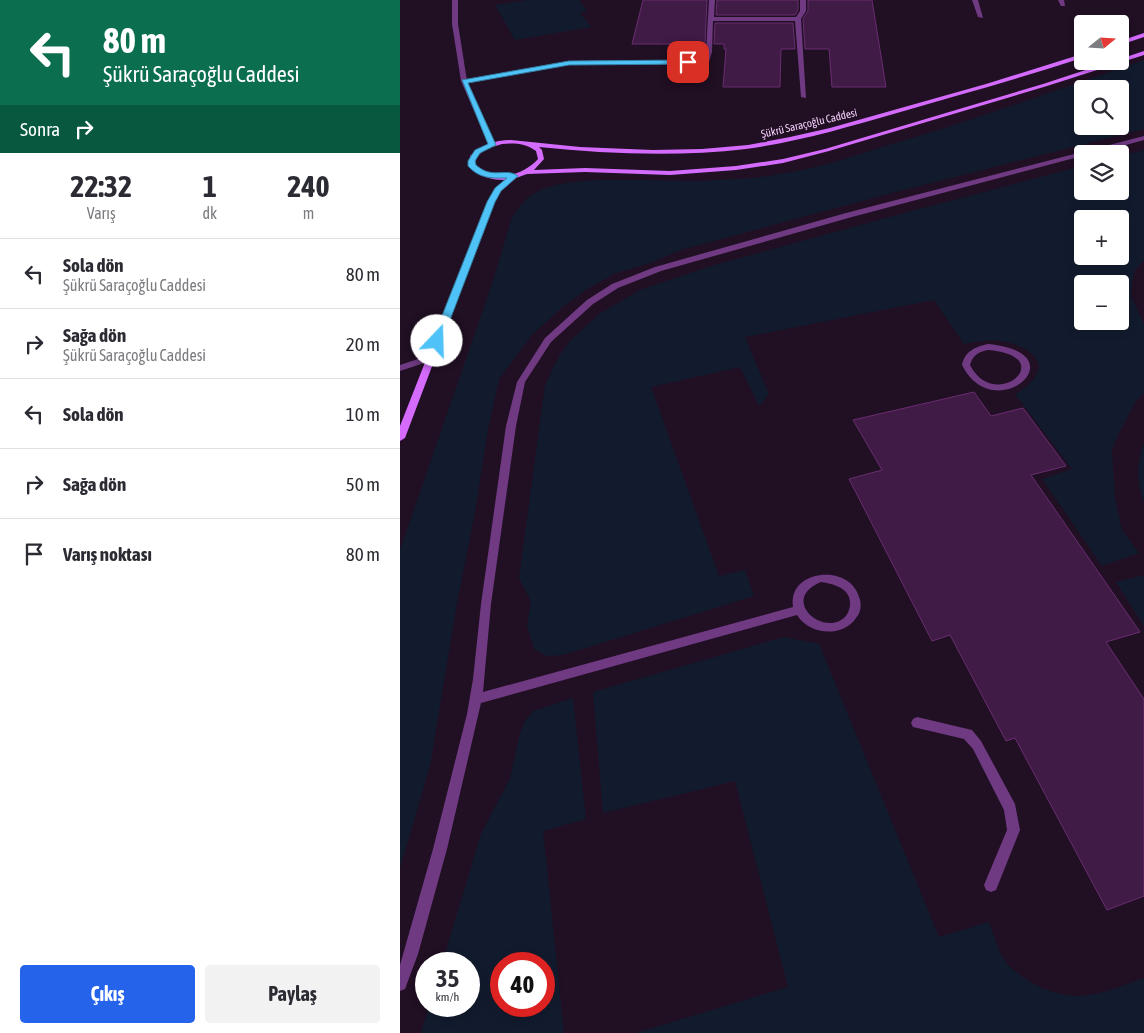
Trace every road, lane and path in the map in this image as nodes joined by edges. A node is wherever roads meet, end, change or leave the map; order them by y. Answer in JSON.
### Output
{"nodes":[{"id":1,"x":455,"y":0,"type":"edge"},
{"id":2,"x":712,"y":0,"type":"edge"},
{"id":3,"x":803,"y":0,"type":"edge"},
{"id":4,"x":975,"y":0,"type":"edge"},
{"id":5,"x":981,"y":17,"type":"dead end"},
{"id":6,"x":711,"y":19,"type":"junction"},
{"id":7,"x":798,"y":19,"type":"junction"},
{"id":8,"x":1144,"y":35,"type":"edge"},
{"id":9,"x":1129,"y":40,"type":"edge"},
{"id":10,"x":1144,"y":53,"type":"edge"},
{"id":11,"x":1074,"y":58,"type":"edge"},
{"id":12,"x":464,"y":81,"type":"junction"},
{"id":13,"x":804,"y":97,"type":"dead end"},
{"id":14,"x":1144,"y":138,"type":"edge"},
{"id":15,"x":531,"y":144,"type":"junction"},
{"id":16,"x":492,"y":145,"type":"junction"},
{"id":17,"x":1118,"y":145,"type":"edge"},
{"id":18,"x":1074,"y":157,"type":"edge"},
{"id":19,"x":526,"y":172,"type":"junction"},
{"id":20,"x":514,"y":176,"type":"junction"},
{"id":21,"x":430,"y":358,"type":"junction"},
{"id":22,"x":400,"y":368,"type":"edge"},
{"id":23,"x":968,"y":372,"type":"joint"},
{"id":24,"x":400,"y":438,"type":"edge"},
{"id":25,"x":799,"y":610,"type":"junction"},
{"id":26,"x":476,"y":699,"type":"junction"},
{"id":27,"x":917,"y":723,"type":"dead end"},
{"id":28,"x":990,"y":885,"type":"dead end"},
{"id":29,"x":400,"y":984,"type":"edge"}],
"edges":[{"from":1,"to":12,"type":"street"},
{"from":2,"to":6,"type":"street"},
{"from":3,"to":7,"type":"street"},
{"from":4,"to":5,"type":"street"},
{"from":6,"to":7,"type":"street"},
{"from":6,"to":12,"type":"street"},
{"from":7,"to":13,"type":"street"},
{"from":8,"to":9,"type":"street"},
{"from":10,"to":19,"type":"street"},
{"from":11,"to":15,"type":"street","name":"Şükrü Saraçoğlu Caddesi"},
{"from":12,"to":16,"type":"street"},
{"from":14,"to":17,"type":"street"},
{"from":15,"to":16,"type":"street","name":"Şükrü Saraçoğlu Caddesi"},
{"from":15,"to":19,"type":"street"},
{"from":16,"to":20,"type":"street"},
{"from":18,"to":26,"type":"street"},
{"from":19,"to":20,"type":"street"},
{"from":20,"to":21,"type":"street"},
{"from":21,"to":22,"type":"street"},
{"from":21,"to":24,"type":"street"},
{"from":23,"to":23,"type":"street"},
{"from":25,"to":25,"type":"street"},
{"from":25,"to":26,"type":"street"},
{"from":26,"to":29,"type":"street"},
{"from":27,"to":28,"type":"street"}]}
